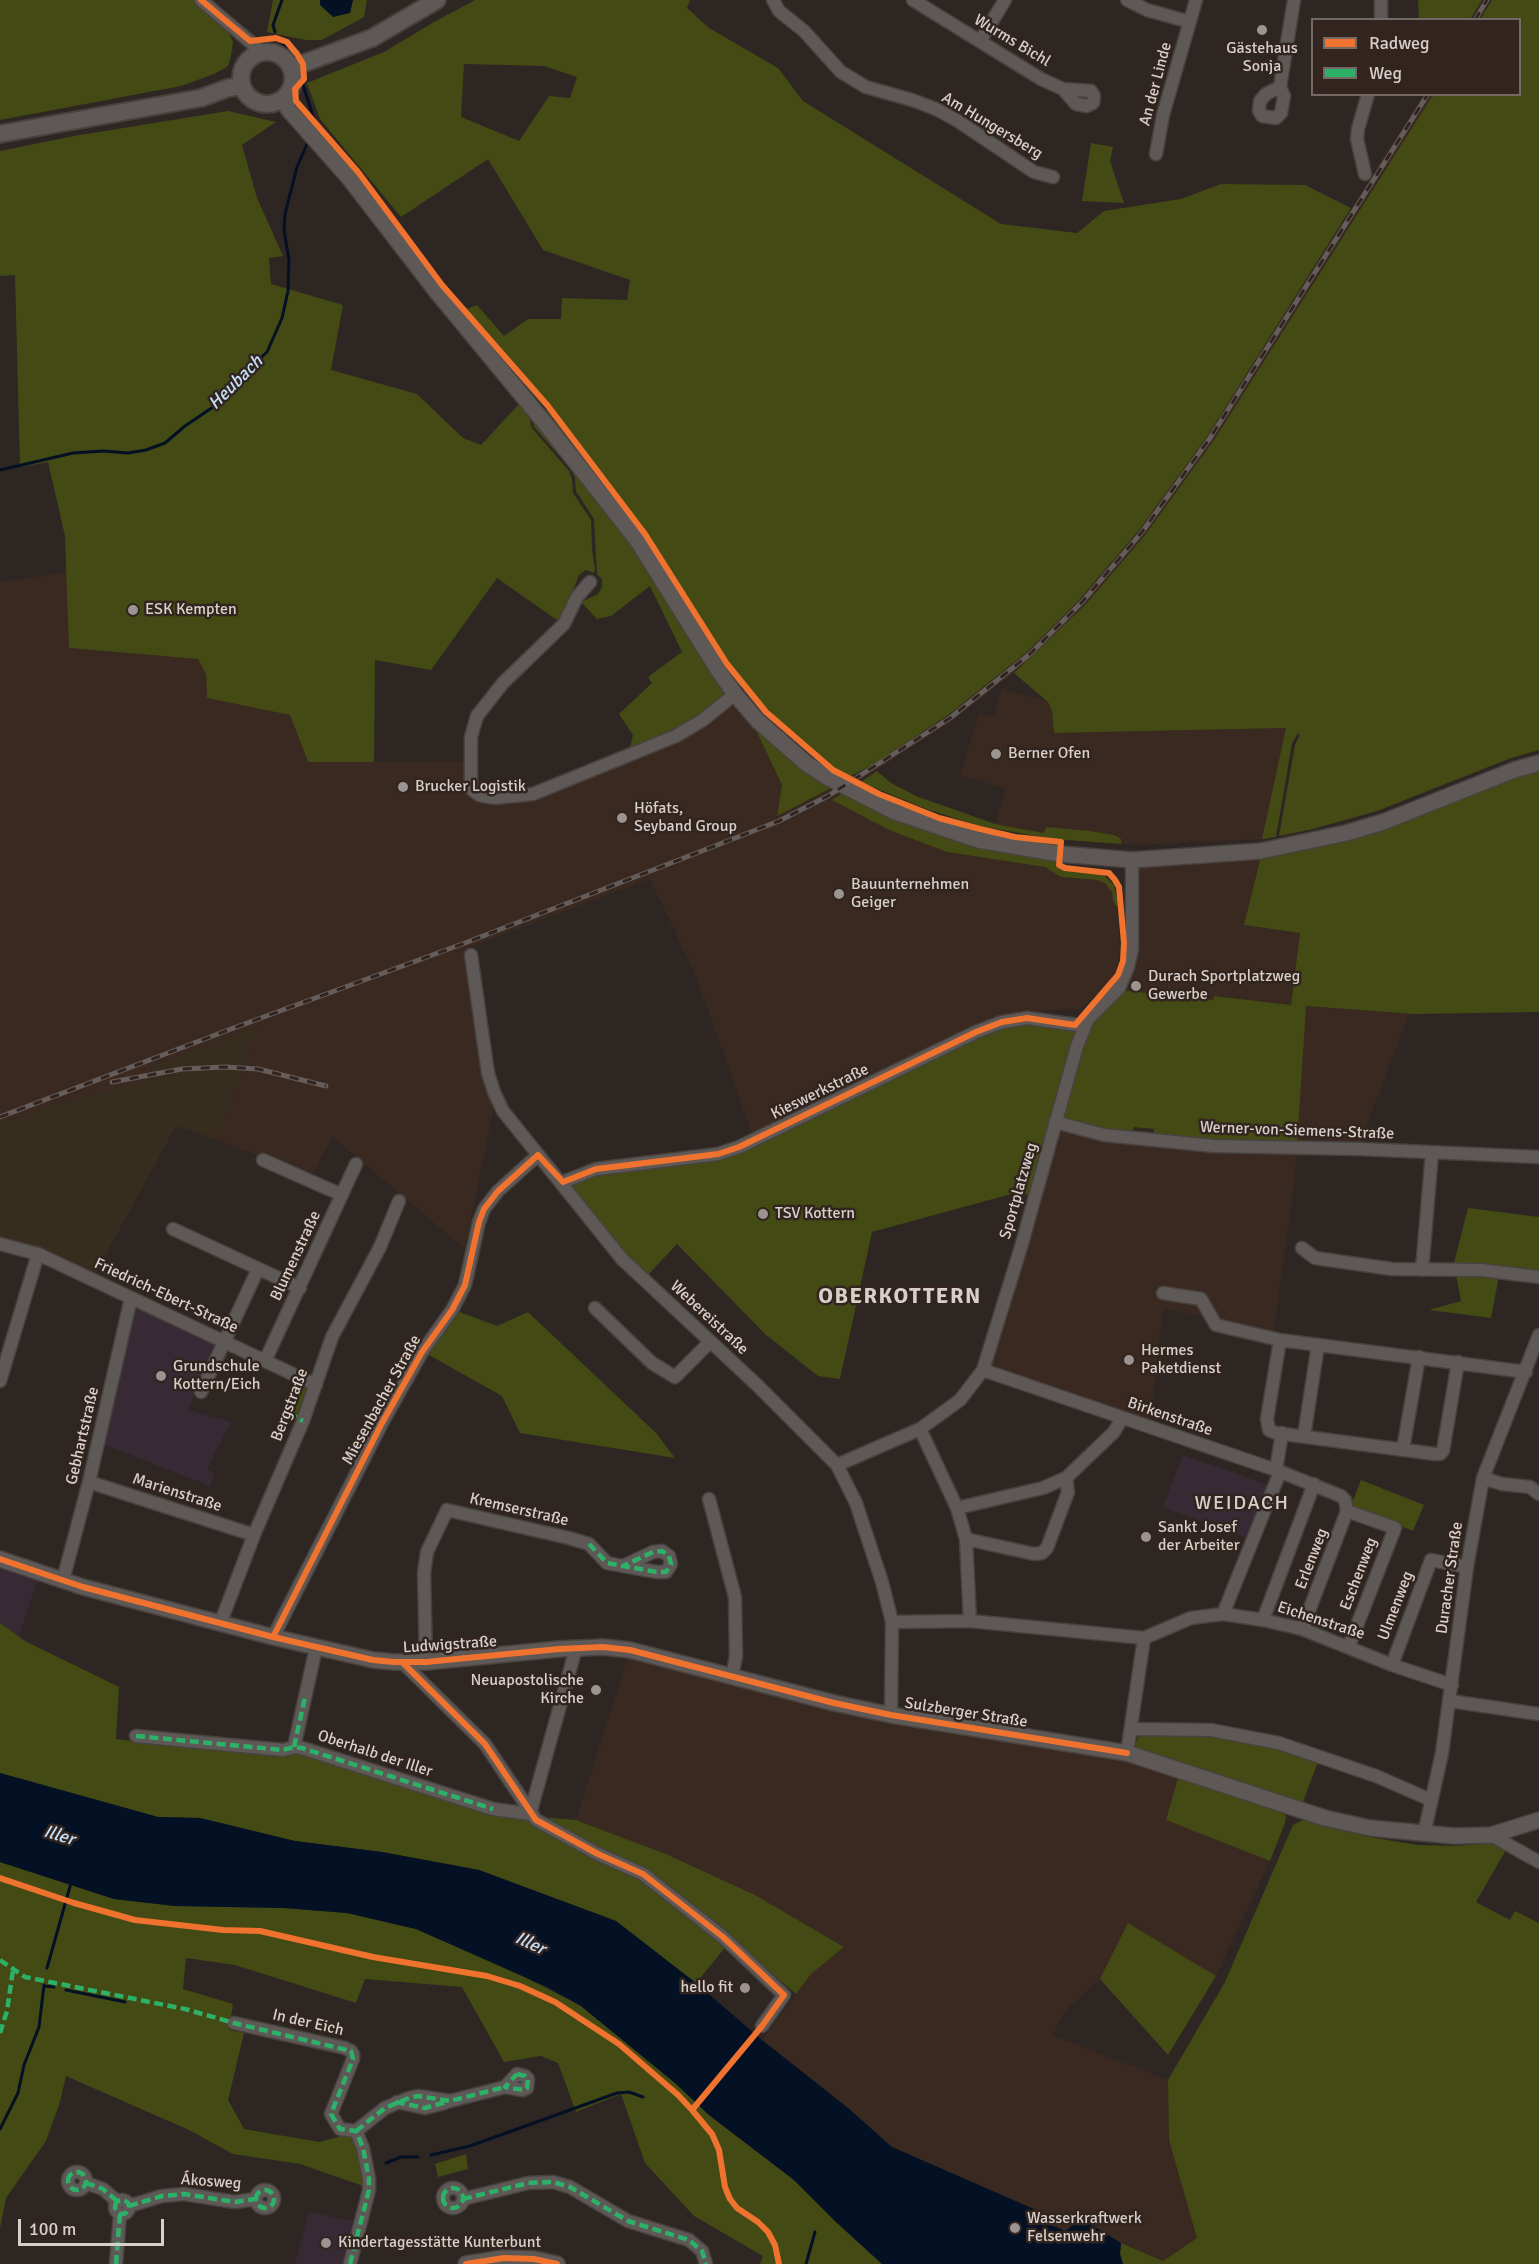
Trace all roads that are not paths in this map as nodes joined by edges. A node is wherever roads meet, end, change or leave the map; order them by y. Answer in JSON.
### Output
{"nodes":[{"id":1,"x":201,"y":0,"type":"edge"},
{"id":2,"x":437,"y":0,"type":"edge"},
{"id":3,"x":773,"y":0,"type":"edge"},
{"id":4,"x":913,"y":0,"type":"edge"},
{"id":5,"x":1005,"y":0,"type":"edge"},
{"id":6,"x":1127,"y":0,"type":"edge"},
{"id":7,"x":1196,"y":0,"type":"edge"},
{"id":8,"x":1294,"y":0,"type":"edge"},
{"id":9,"x":1381,"y":0,"type":"edge"},
{"id":10,"x":1381,"y":18,"type":"edge"},
{"id":11,"x":1190,"y":22,"type":"junction"},
{"id":12,"x":980,"y":41,"type":"junction"},
{"id":13,"x":262,"y":52,"type":"junction"},
{"id":14,"x":291,"y":68,"type":"junction"},
{"id":15,"x":242,"y":86,"type":"junction"},
{"id":16,"x":1280,"y":87,"type":"dead end"},
{"id":17,"x":1063,"y":89,"type":"dead end"},
{"id":18,"x":1367,"y":96,"type":"edge"},
{"id":19,"x":284,"y":97,"type":"junction"},
{"id":20,"x":0,"y":134,"type":"edge"},
{"id":21,"x":1156,"y":154,"type":"dead end"},
{"id":22,"x":1365,"y":174,"type":"dead end"},
{"id":23,"x":1053,"y":177,"type":"dead end"},
{"id":24,"x":590,"y":582,"type":"dead end"},
{"id":25,"x":735,"y":694,"type":"junction"},
{"id":26,"x":1539,"y":763,"type":"edge"},
{"id":27,"x":1132,"y":860,"type":"junction"},
{"id":28,"x":471,"y":955,"type":"dead end"},
{"id":29,"x":1085,"y":1026,"type":"junction"},
{"id":30,"x":1055,"y":1122,"type":"junction"},
{"id":31,"x":1432,"y":1153,"type":"junction"},
{"id":32,"x":538,"y":1155,"type":"junction"},
{"id":33,"x":1539,"y":1157,"type":"edge"},
{"id":34,"x":263,"y":1160,"type":"dead end"},
{"id":35,"x":356,"y":1164,"type":"dead end"},
{"id":36,"x":563,"y":1182,"type":"junction"},
{"id":37,"x":342,"y":1195,"type":"junction"},
{"id":38,"x":399,"y":1201,"type":"dead end"},
{"id":39,"x":173,"y":1229,"type":"dead end"},
{"id":40,"x":0,"y":1244,"type":"edge"},
{"id":41,"x":1302,"y":1248,"type":"dead end"},
{"id":42,"x":38,"y":1254,"type":"junction"},
{"id":43,"x":258,"y":1269,"type":"junction"},
{"id":44,"x":1422,"y":1270,"type":"junction"},
{"id":45,"x":1539,"y":1277,"type":"edge"},
{"id":46,"x":300,"y":1288,"type":"junction"},
{"id":47,"x":1163,"y":1293,"type":"dead end"},
{"id":48,"x":131,"y":1298,"type":"junction"},
{"id":49,"x":595,"y":1308,"type":"dead end"},
{"id":50,"x":224,"y":1340,"type":"junction"},
{"id":51,"x":1280,"y":1340,"type":"junction"},
{"id":52,"x":1538,"y":1341,"type":"edge"},
{"id":53,"x":710,"y":1342,"type":"junction"},
{"id":54,"x":1318,"y":1345,"type":"junction"},
{"id":55,"x":1419,"y":1357,"type":"junction"},
{"id":56,"x":266,"y":1361,"type":"junction"},
{"id":57,"x":1458,"y":1362,"type":"junction"},
{"id":58,"x":983,"y":1370,"type":"junction"},
{"id":59,"x":1526,"y":1372,"type":"junction"},
{"id":60,"x":0,"y":1381,"type":"edge"},
{"id":61,"x":316,"y":1385,"type":"junction"},
{"id":62,"x":201,"y":1392,"type":"dead end"},
{"id":63,"x":1122,"y":1418,"type":"junction"},
{"id":64,"x":920,"y":1429,"type":"junction"},
{"id":65,"x":1282,"y":1434,"type":"junction"},
{"id":66,"x":1304,"y":1436,"type":"junction"},
{"id":67,"x":1403,"y":1449,"type":"junction"},
{"id":68,"x":837,"y":1465,"type":"junction"},
{"id":69,"x":1278,"y":1471,"type":"junction"},
{"id":70,"x":1066,"y":1478,"type":"junction"},
{"id":71,"x":1484,"y":1478,"type":"junction"},
{"id":72,"x":89,"y":1482,"type":"junction"},
{"id":73,"x":1314,"y":1484,"type":"junction"},
{"id":74,"x":1539,"y":1494,"type":"edge"},
{"id":75,"x":709,"y":1499,"type":"dead end"},
{"id":76,"x":1346,"y":1505,"type":"junction"},
{"id":77,"x":957,"y":1508,"type":"junction"},
{"id":78,"x":254,"y":1535,"type":"junction"},
{"id":79,"x":966,"y":1539,"type":"junction"},
{"id":80,"x":0,"y":1559,"type":"edge"},
{"id":81,"x":622,"y":1566,"type":"dead end"},
{"id":82,"x":1467,"y":1567,"type":"junction"},
{"id":83,"x":63,"y":1580,"type":"junction"},
{"id":84,"x":1223,"y":1614,"type":"junction"},
{"id":85,"x":1263,"y":1620,"type":"junction"},
{"id":86,"x":892,"y":1622,"type":"junction"},
{"id":87,"x":970,"y":1622,"type":"junction"},
{"id":88,"x":220,"y":1624,"type":"junction"},
{"id":89,"x":1302,"y":1629,"type":"junction"},
{"id":90,"x":273,"y":1637,"type":"junction"},
{"id":91,"x":1144,"y":1638,"type":"junction"},
{"id":92,"x":1349,"y":1646,"type":"junction"},
{"id":93,"x":316,"y":1648,"type":"junction"},
{"id":94,"x":576,"y":1648,"type":"junction"},
{"id":95,"x":426,"y":1662,"type":"junction"},
{"id":96,"x":403,"y":1663,"type":"junction"},
{"id":97,"x":1392,"y":1665,"type":"junction"},
{"id":98,"x":732,"y":1677,"type":"junction"},
{"id":99,"x":1452,"y":1686,"type":"junction"},
{"id":100,"x":802,"y":1696,"type":"joint"},
{"id":101,"x":1450,"y":1701,"type":"junction"},
{"id":102,"x":1539,"y":1714,"type":"edge"},
{"id":103,"x":891,"y":1715,"type":"junction"},
{"id":104,"x":1131,"y":1729,"type":"junction"},
{"id":105,"x":136,"y":1736,"type":"dead end"},
{"id":106,"x":294,"y":1747,"type":"junction"},
{"id":107,"x":1127,"y":1753,"type":"junction"},
{"id":108,"x":1431,"y":1800,"type":"junction"},
{"id":109,"x":530,"y":1814,"type":"junction"},
{"id":110,"x":1539,"y":1820,"type":"edge"},
{"id":111,"x":1424,"y":1834,"type":"junction"},
{"id":112,"x":1491,"y":1835,"type":"junction"},
{"id":113,"x":1539,"y":1862,"type":"edge"},
{"id":114,"x":234,"y":2023,"type":"dead end"},
{"id":115,"x":762,"y":2026,"type":"dead end"},
{"id":116,"x":505,"y":2087,"type":"dead end"},
{"id":117,"x":356,"y":2130,"type":"junction"},
{"id":118,"x":86,"y":2183,"type":"dead end"},
{"id":119,"x":255,"y":2199,"type":"dead end"},
{"id":120,"x":463,"y":2199,"type":"dead end"},
{"id":121,"x":122,"y":2207,"type":"junction"},
{"id":122,"x":116,"y":2264,"type":"edge"},
{"id":123,"x":350,"y":2264,"type":"edge"},
{"id":124,"x":466,"y":2264,"type":"edge"},
{"id":125,"x":557,"y":2264,"type":"edge"},
{"id":126,"x":706,"y":2264,"type":"edge"}],
"edges":[{"from":1,"to":13,"type":"street"},
{"from":2,"to":14,"type":"main road"},
{"from":3,"to":23,"type":"street","name":"Am Hungersberg"},
{"from":4,"to":12,"type":"street","name":"Wurms Bichl"},
{"from":5,"to":12,"type":"street"},
{"from":6,"to":11,"type":"street"},
{"from":7,"to":11,"type":"street","name":"An der Linde"},
{"from":8,"to":16,"type":"street"},
{"from":9,"to":10,"type":"street"},
{"from":11,"to":21,"type":"street","name":"An der Linde"},
{"from":12,"to":17,"type":"street","name":"Wurms Bichl"},
{"from":13,"to":14,"type":"main road"},
{"from":13,"to":15,"type":"main road"},
{"from":14,"to":19,"type":"main road"},
{"from":15,"to":19,"type":"main road"},
{"from":15,"to":20,"type":"main road"},
{"from":18,"to":22,"type":"street"},
{"from":19,"to":25,"type":"street"},
{"from":24,"to":25,"type":"street"},
{"from":25,"to":27,"type":"street"},
{"from":26,"to":27,"type":"street"},
{"from":27,"to":29,"type":"street","name":"Sportplatzweg"},
{"from":28,"to":32,"type":"street","name":"Webereistraße"},
{"from":29,"to":30,"type":"street","name":"Sportplatzweg"},
{"from":29,"to":36,"type":"street","name":"Kieswerkstraße"},
{"from":30,"to":31,"type":"street","name":"Werner-von-Siemens-Straße"},
{"from":30,"to":58,"type":"street","name":"Sportplatzweg"},
{"from":31,"to":33,"type":"street","name":"Werner-von-Siemens-Straße"},
{"from":31,"to":44,"type":"street"},
{"from":32,"to":36,"type":"street","name":"Webereistraße"},
{"from":32,"to":90,"type":"street","name":"Miesenbacher Straße"},
{"from":34,"to":37,"type":"street"},
{"from":35,"to":37,"type":"street","name":"Blumenstraße"},
{"from":36,"to":53,"type":"street","name":"Webereistraße"},
{"from":37,"to":46,"type":"street","name":"Blumenstraße"},
{"from":38,"to":61,"type":"street","name":"Bergstraße"},
{"from":39,"to":43,"type":"street"},
{"from":40,"to":42,"type":"street","name":"Friedrich-Ebert-Straße"},
{"from":41,"to":44,"type":"street"},
{"from":42,"to":48,"type":"street","name":"Friedrich-Ebert-Straße"},
{"from":42,"to":60,"type":"street"},
{"from":43,"to":46,"type":"street"},
{"from":43,"to":50,"type":"street"},
{"from":44,"to":45,"type":"street"},
{"from":46,"to":56,"type":"street","name":"Blumenstraße"},
{"from":47,"to":51,"type":"street"},
{"from":48,"to":50,"type":"street","name":"Friedrich-Ebert-Straße"},
{"from":48,"to":72,"type":"street","name":"Gebhartstraße"},
{"from":49,"to":53,"type":"street"},
{"from":50,"to":56,"type":"street","name":"Friedrich-Ebert-Straße"},
{"from":50,"to":62,"type":"street"},
{"from":51,"to":54,"type":"street"},
{"from":51,"to":65,"type":"street"},
{"from":52,"to":59,"type":"street","name":"Duracher Straße"},
{"from":53,"to":68,"type":"street","name":"Webereistraße"},
{"from":54,"to":55,"type":"street"},
{"from":54,"to":66,"type":"street"},
{"from":55,"to":57,"type":"street"},
{"from":55,"to":67,"type":"street"},
{"from":56,"to":61,"type":"street","name":"Friedrich-Ebert-Straße"},
{"from":57,"to":59,"type":"street"},
{"from":57,"to":67,"type":"street"},
{"from":58,"to":63,"type":"street","name":"Birkenstraße"},
{"from":58,"to":64,"type":"street","name":"Sportplatzweg"},
{"from":59,"to":71,"type":"street","name":"Duracher Straße"},
{"from":61,"to":78,"type":"street","name":"Bergstraße"},
{"from":63,"to":69,"type":"street","name":"Birkenstraße"},
{"from":63,"to":70,"type":"street"},
{"from":64,"to":68,"type":"street","name":"Sportplatzweg"},
{"from":64,"to":77,"type":"street"},
{"from":65,"to":66,"type":"street"},
{"from":65,"to":69,"type":"street"},
{"from":66,"to":67,"type":"street"},
{"from":68,"to":86,"type":"street","name":"Webereistraße"},
{"from":69,"to":73,"type":"street","name":"Birkenstraße"},
{"from":69,"to":84,"type":"street"},
{"from":70,"to":77,"type":"street"},
{"from":70,"to":79,"type":"street"},
{"from":71,"to":74,"type":"street"},
{"from":71,"to":82,"type":"street","name":"Duracher Straße"},
{"from":72,"to":78,"type":"street","name":"Marienstraße"},
{"from":72,"to":83,"type":"street","name":"Gebhartstraße"},
{"from":73,"to":76,"type":"street","name":"Birkenstraße"},
{"from":73,"to":85,"type":"street"},
{"from":75,"to":98,"type":"street"},
{"from":76,"to":89,"type":"street","name":"Erlenweg"},
{"from":76,"to":92,"type":"street","name":"Eschenweg"},
{"from":77,"to":79,"type":"street"},
{"from":78,"to":88,"type":"street","name":"Bergstraße"},
{"from":79,"to":87,"type":"street"},
{"from":80,"to":83,"type":"street","name":"Ludwigstraße"},
{"from":81,"to":95,"type":"street","name":"Kremserstraße"},
{"from":82,"to":97,"type":"street","name":"Ulmenweg"},
{"from":82,"to":99,"type":"street","name":"Duracher Straße"},
{"from":83,"to":88,"type":"street","name":"Ludwigstraße"},
{"from":84,"to":85,"type":"street","name":"Eichenstraße"},
{"from":84,"to":91,"type":"street","name":"Eichenstraße"},
{"from":85,"to":89,"type":"street","name":"Eichenstraße"},
{"from":86,"to":87,"type":"street","name":"Eichenstraße"},
{"from":86,"to":103,"type":"street","name":"Webereistraße"},
{"from":87,"to":91,"type":"street","name":"Eichenstraße"},
{"from":88,"to":90,"type":"street","name":"Ludwigstraße"},
{"from":89,"to":92,"type":"street","name":"Eichenstraße"},
{"from":90,"to":93,"type":"street","name":"Ludwigstraße"},
{"from":91,"to":104,"type":"street"},
{"from":92,"to":97,"type":"street","name":"Eichenstraße"},
{"from":93,"to":96,"type":"street","name":"Ludwigstraße"},
{"from":93,"to":106,"type":"street"},
{"from":94,"to":95,"type":"street","name":"Ludwigstraße"},
{"from":94,"to":98,"type":"street","name":"Ludwigstraße"},
{"from":94,"to":109,"type":"street"},
{"from":95,"to":96,"type":"street","name":"Ludwigstraße"},
{"from":96,"to":109,"type":"street"},
{"from":97,"to":99,"type":"street","name":"Eichenstraße"},
{"from":98,"to":100,"type":"street","name":"Ludwigstraße"},
{"from":99,"to":101,"type":"street","name":"Duracher Straße"},
{"from":100,"to":103,"type":"street","name":"Sulzberger Straße"},
{"from":101,"to":102,"type":"street"},
{"from":101,"to":108,"type":"street","name":"Duracher Straße"},
{"from":103,"to":107,"type":"street","name":"Sulzberger Straße"},
{"from":104,"to":107,"type":"street"},
{"from":104,"to":108,"type":"street"},
{"from":105,"to":106,"type":"street","name":"Oberhalb der Iller"},
{"from":106,"to":109,"type":"street","name":"Oberhalb der Iller"},
{"from":107,"to":111,"type":"street","name":"Sulzberger Straße"},
{"from":108,"to":111,"type":"street","name":"Duracher Straße"},
{"from":109,"to":115,"type":"street"},
{"from":110,"to":112,"type":"street","name":"Sulzberger Straße"},
{"from":111,"to":112,"type":"street","name":"Sulzberger Straße"},
{"from":112,"to":113,"type":"street"},
{"from":114,"to":117,"type":"street","name":"In der Eich"},
{"from":116,"to":117,"type":"street"},
{"from":117,"to":123,"type":"street"},
{"from":118,"to":121,"type":"street"},
{"from":119,"to":121,"type":"street","name":"Ákosweg"},
{"from":120,"to":126,"type":"street"},
{"from":121,"to":122,"type":"street"},
{"from":124,"to":125,"type":"street"}]}
